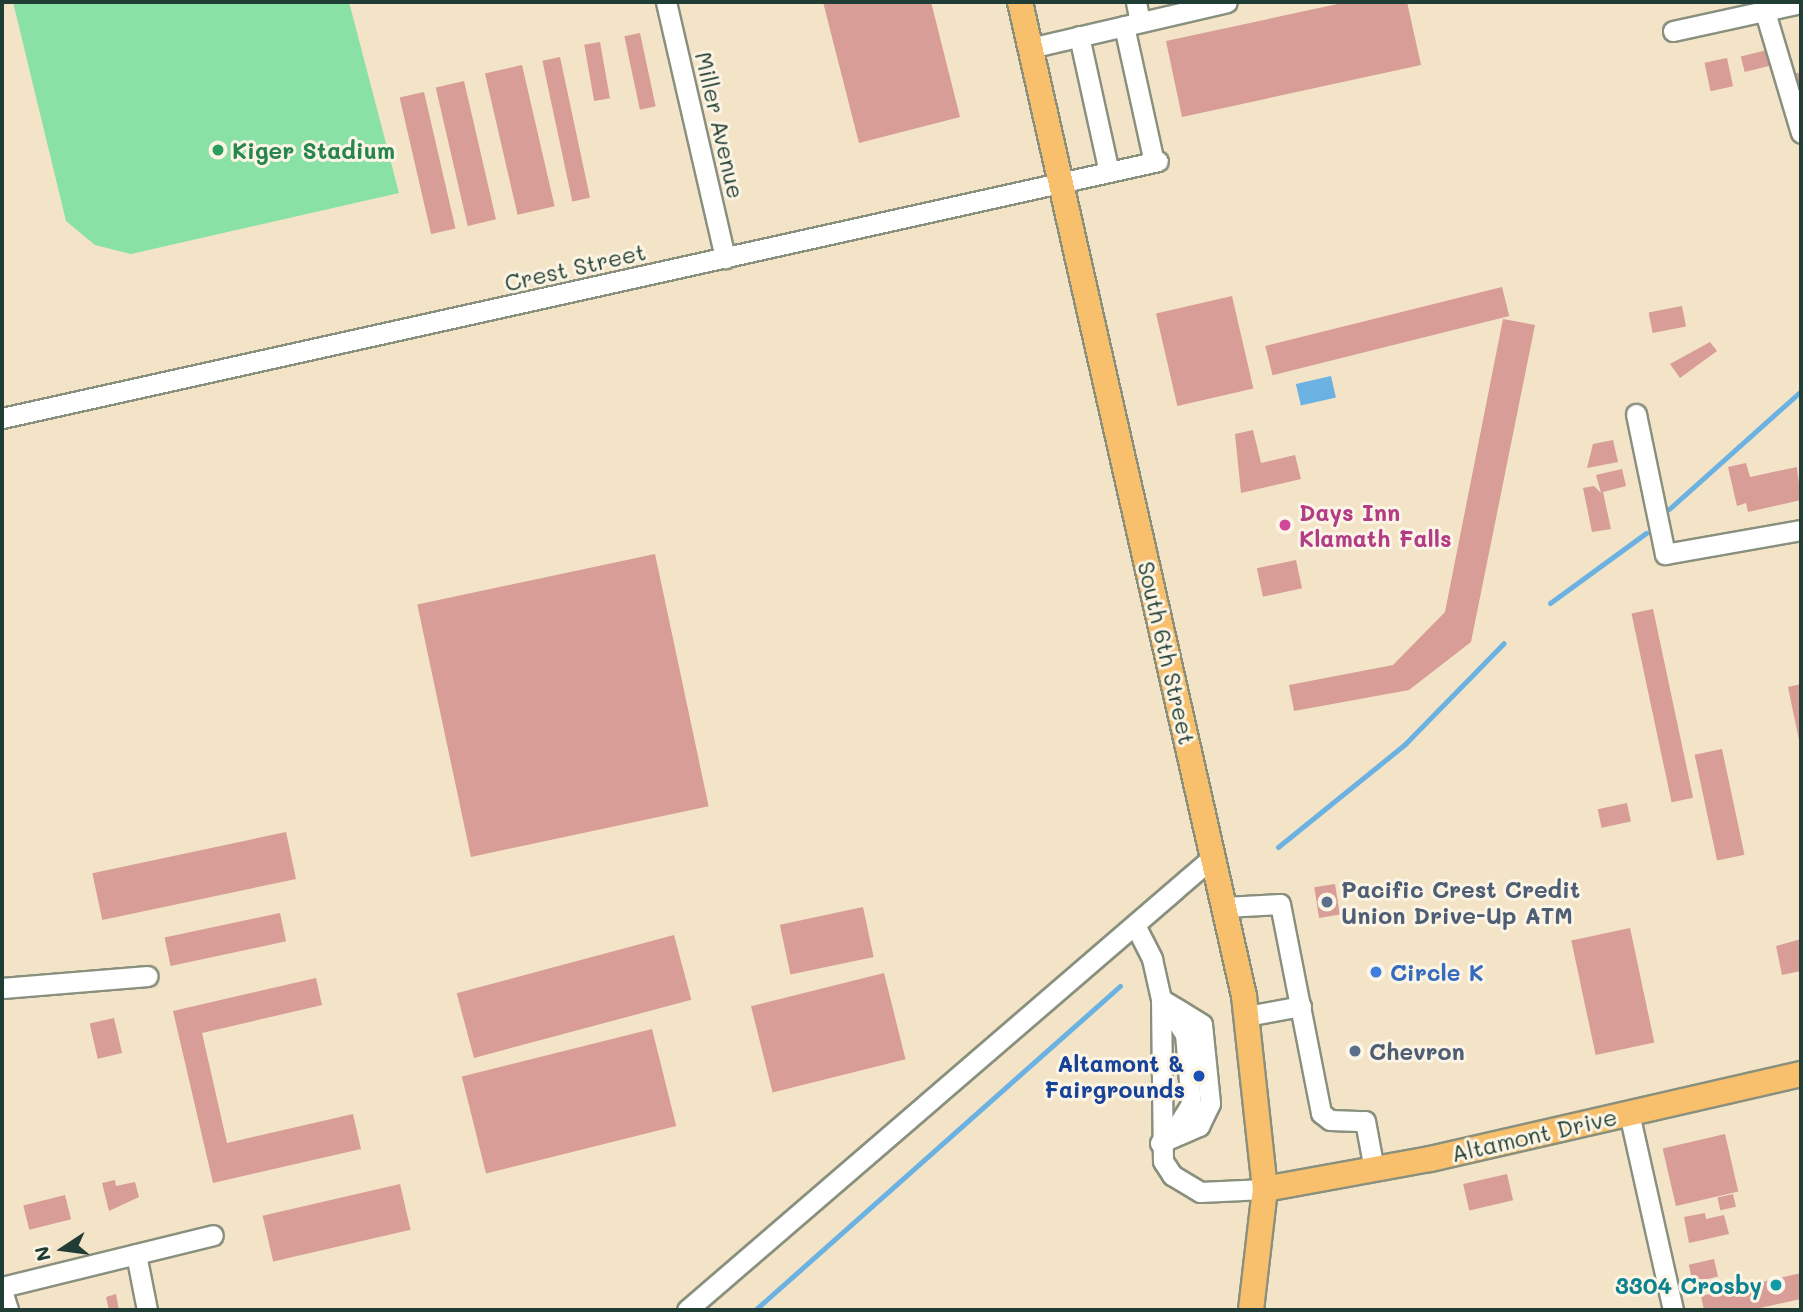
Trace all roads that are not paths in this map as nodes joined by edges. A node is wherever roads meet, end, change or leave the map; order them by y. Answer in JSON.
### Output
{"nodes":[{"id":1,"x":666,"y":2,"type":"edge"},
{"id":2,"x":1020,"y":2,"type":"edge"},
{"id":3,"x":1136,"y":2,"type":"edge"},
{"id":4,"x":1227,"y":2,"type":"edge"},
{"id":5,"x":1801,"y":4,"type":"edge"},
{"id":6,"x":1194,"y":6,"type":"edge"},
{"id":7,"x":1765,"y":12,"type":"junction"},
{"id":8,"x":1132,"y":24,"type":"junction"},
{"id":9,"x":1673,"y":31,"type":"dead end"},
{"id":10,"x":1079,"y":37,"type":"junction"},
{"id":11,"x":1030,"y":48,"type":"junction"},
{"id":12,"x":1801,"y":133,"type":"edge"},
{"id":13,"x":1109,"y":172,"type":"junction"},
{"id":14,"x":1061,"y":184,"type":"junction"},
{"id":15,"x":725,"y":258,"type":"junction"},
{"id":16,"x":1636,"y":414,"type":"dead end"},
{"id":17,"x":2,"y":418,"type":"edge"},
{"id":18,"x":1801,"y":530,"type":"edge"},
{"id":19,"x":1213,"y":857,"type":"junction"},
{"id":20,"x":1224,"y":907,"type":"junction"},
{"id":21,"x":1135,"y":925,"type":"junction"},
{"id":22,"x":148,"y":976,"type":"dead end"},
{"id":23,"x":2,"y":988,"type":"edge"},
{"id":24,"x":1161,"y":999,"type":"junction"},
{"id":25,"x":1301,"y":1006,"type":"junction"},
{"id":26,"x":1247,"y":1016,"type":"junction"},
{"id":27,"x":1801,"y":1074,"type":"edge"},
{"id":28,"x":1629,"y":1113,"type":"junction"},
{"id":29,"x":1160,"y":1143,"type":"junction"},
{"id":30,"x":1374,"y":1170,"type":"junction"},
{"id":31,"x":1265,"y":1189,"type":"junction"},
{"id":32,"x":213,"y":1235,"type":"dead end"},
{"id":33,"x":136,"y":1254,"type":"junction"},
{"id":34,"x":2,"y":1289,"type":"edge"},
{"id":35,"x":8,"y":1310,"type":"edge"},
{"id":36,"x":147,"y":1310,"type":"edge"},
{"id":37,"x":687,"y":1310,"type":"edge"},
{"id":38,"x":1251,"y":1310,"type":"edge"},
{"id":39,"x":1672,"y":1310,"type":"edge"}],
"edges":[{"from":1,"to":15,"type":"street","name":"Miller Avenue"},
{"from":2,"to":11,"type":"main road","name":"South 6th Street"},
{"from":3,"to":8,"type":"street"},
{"from":4,"to":6,"type":"street"},
{"from":5,"to":7,"type":"street"},
{"from":6,"to":8,"type":"street"},
{"from":7,"to":9,"type":"street"},
{"from":7,"to":12,"type":"street"},
{"from":8,"to":10,"type":"street"},
{"from":8,"to":13,"type":"street","name":"Crest Street"},
{"from":10,"to":11,"type":"street"},
{"from":10,"to":13,"type":"street"},
{"from":11,"to":14,"type":"main road","name":"South 6th Street"},
{"from":13,"to":14,"type":"street","name":"Crest Street"},
{"from":14,"to":15,"type":"street","name":"Crest Street"},
{"from":14,"to":19,"type":"main road","name":"South 6th Street"},
{"from":15,"to":17,"type":"street","name":"Crest Street"},
{"from":16,"to":18,"type":"street"},
{"from":19,"to":20,"type":"main road","name":"South 6th Street"},
{"from":19,"to":21,"type":"street"},
{"from":20,"to":25,"type":"street"},
{"from":20,"to":26,"type":"main road","name":"South 6th Street"},
{"from":21,"to":24,"type":"street"},
{"from":21,"to":37,"type":"street"},
{"from":22,"to":23,"type":"street"},
{"from":24,"to":29,"type":"street"},
{"from":24,"to":29,"type":"street"},
{"from":25,"to":26,"type":"street"},
{"from":25,"to":30,"type":"street"},
{"from":26,"to":31,"type":"main road","name":"South 6th Street"},
{"from":27,"to":28,"type":"main road","name":"Altamont Drive"},
{"from":28,"to":30,"type":"main road","name":"Altamont Drive"},
{"from":28,"to":39,"type":"street"},
{"from":29,"to":31,"type":"street"},
{"from":30,"to":31,"type":"main road","name":"Altamont Drive"},
{"from":31,"to":38,"type":"main road","name":"South 6th Street"},
{"from":32,"to":33,"type":"street"},
{"from":33,"to":34,"type":"street"},
{"from":33,"to":36,"type":"street"},
{"from":34,"to":35,"type":"street"}]}
